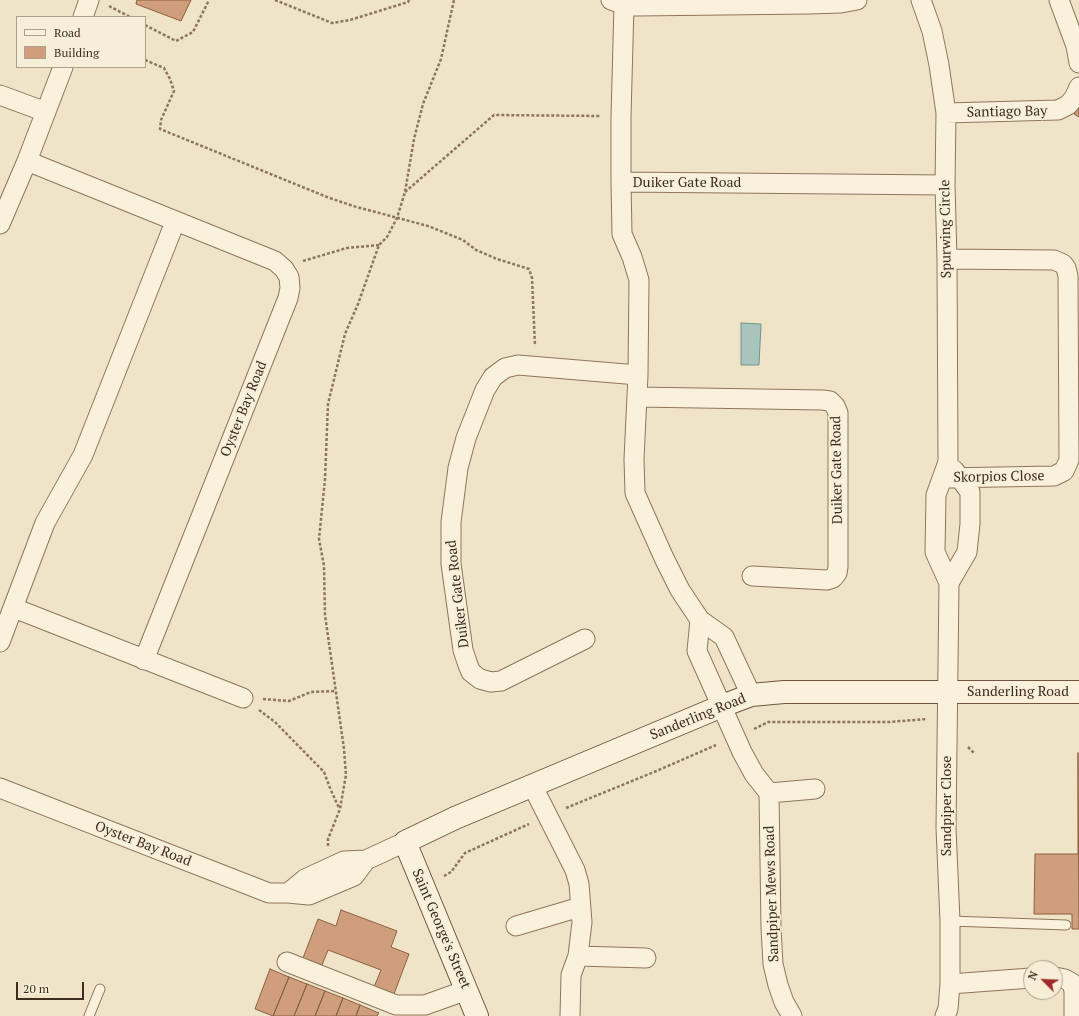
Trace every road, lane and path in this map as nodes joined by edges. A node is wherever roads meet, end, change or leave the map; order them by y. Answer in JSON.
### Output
{"nodes":[{"id":1,"x":209,"y":0,"type":"edge"},
{"id":2,"x":275,"y":0,"type":"edge"},
{"id":3,"x":409,"y":0,"type":"edge"},
{"id":4,"x":454,"y":0,"type":"edge"},
{"id":5,"x":857,"y":0,"type":"edge"},
{"id":6,"x":921,"y":0,"type":"edge"},
{"id":7,"x":1059,"y":0,"type":"edge"},
{"id":8,"x":97,"y":2,"type":"edge"},
{"id":9,"x":618,"y":2,"type":"edge"},
{"id":10,"x":797,"y":2,"type":"edge"},
{"id":11,"x":83,"y":16,"type":"edge"},
{"id":12,"x":128,"y":16,"type":"edge"},
{"id":13,"x":146,"y":26,"type":"edge"},
{"id":14,"x":146,"y":60,"type":"edge"},
{"id":15,"x":1079,"y":63,"type":"edge"},
{"id":16,"x":63,"y":68,"type":"edge"},
{"id":17,"x":1079,"y":87,"type":"edge"},
{"id":18,"x":0,"y":95,"type":"edge"},
{"id":19,"x":46,"y":112,"type":"junction"},
{"id":20,"x":946,"y":113,"type":"junction"},
{"id":21,"x":621,"y":117,"type":"junction"},
{"id":22,"x":27,"y":161,"type":"junction"},
{"id":23,"x":621,"y":182,"type":"junction"},
{"id":24,"x":945,"y":185,"type":"junction"},
{"id":25,"x":404,"y":192,"type":"junction"},
{"id":26,"x":397,"y":218,"type":"junction"},
{"id":27,"x":175,"y":222,"type":"junction"},
{"id":28,"x":0,"y":224,"type":"edge"},
{"id":29,"x":379,"y":245,"type":"junction"},
{"id":30,"x":948,"y":259,"type":"junction"},
{"id":31,"x":284,"y":269,"type":"junction"},
{"id":32,"x":537,"y":366,"type":"junction"},
{"id":33,"x":638,"y":375,"type":"junction"},
{"id":34,"x":637,"y":397,"type":"junction"},
{"id":35,"x":950,"y":472,"type":"junction"},
{"id":36,"x":752,"y":576,"type":"dead end"},
{"id":37,"x":949,"y":583,"type":"junction"},
{"id":38,"x":14,"y":608,"type":"junction"},
{"id":39,"x":700,"y":620,"type":"junction"},
{"id":40,"x":585,"y":639,"type":"dead end"},
{"id":41,"x":0,"y":642,"type":"edge"},
{"id":42,"x":144,"y":660,"type":"junction"},
{"id":43,"x":947,"y":691,"type":"junction"},
{"id":44,"x":336,"y":692,"type":"junction"},
{"id":45,"x":1079,"y":692,"type":"edge"},
{"id":46,"x":751,"y":695,"type":"junction"},
{"id":47,"x":243,"y":698,"type":"junction"},
{"id":48,"x":722,"y":706,"type":"junction"},
{"id":49,"x":928,"y":719,"type":"dead end"},
{"id":50,"x":751,"y":730,"type":"dead end"},
{"id":51,"x":722,"y":742,"type":"dead end"},
{"id":52,"x":532,"y":785,"type":"junction"},
{"id":53,"x":0,"y":788,"type":"edge"},
{"id":54,"x":815,"y":788,"type":"dead end"},
{"id":55,"x":769,"y":793,"type":"junction"},
{"id":56,"x":340,"y":808,"type":"junction"},
{"id":57,"x":560,"y":810,"type":"dead end"},
{"id":58,"x":532,"y":823,"type":"dead end"},
{"id":59,"x":405,"y":842,"type":"junction"},
{"id":60,"x":366,"y":860,"type":"junction"},
{"id":61,"x":328,"y":868,"type":"junction"},
{"id":62,"x":441,"y":877,"type":"dead end"},
{"id":63,"x":288,"y":893,"type":"junction"},
{"id":64,"x":580,"y":907,"type":"junction"},
{"id":65,"x":950,"y":921,"type":"junction"},
{"id":66,"x":1066,"y":925,"type":"dead end"},
{"id":67,"x":516,"y":926,"type":"dead end"},
{"id":68,"x":578,"y":956,"type":"junction"},
{"id":69,"x":646,"y":958,"type":"dead end"},
{"id":70,"x":287,"y":962,"type":"dead end"},
{"id":71,"x":1023,"y":979,"type":"edge"},
{"id":72,"x":1063,"y":979,"type":"edge"},
{"id":73,"x":950,"y":984,"type":"junction"},
{"id":74,"x":100,"y":989,"type":"dead end"},
{"id":75,"x":466,"y":990,"type":"junction"},
{"id":76,"x":947,"y":1013,"type":"edge"},
{"id":77,"x":89,"y":1016,"type":"edge"},
{"id":78,"x":477,"y":1016,"type":"edge"},
{"id":79,"x":570,"y":1016,"type":"edge"},
{"id":80,"x":792,"y":1016,"type":"edge"},
{"id":81,"x":1074,"y":1016,"type":"edge"}],
"edges":[{"from":1,"to":13,"type":"path"},
{"from":2,"to":3,"type":"path"},
{"from":4,"to":25,"type":"path"},
{"from":5,"to":10,"type":"street"},
{"from":6,"to":20,"type":"street","name":"Spurwing Circle"},
{"from":7,"to":15,"type":"street"},
{"from":8,"to":11,"type":"street"},
{"from":8,"to":12,"type":"path"},
{"from":9,"to":10,"type":"street"},
{"from":9,"to":21,"type":"street","name":"Duiker Gate Road"},
{"from":14,"to":26,"type":"path"},
{"from":16,"to":19,"type":"street"},
{"from":17,"to":20,"type":"street","name":"Santiago Bay"},
{"from":18,"to":19,"type":"street"},
{"from":19,"to":22,"type":"street"},
{"from":20,"to":24,"type":"street","name":"Spurwing Circle"},
{"from":21,"to":23,"type":"street","name":"Duiker Gate Road"},
{"from":21,"to":25,"type":"path"},
{"from":22,"to":27,"type":"street"},
{"from":22,"to":28,"type":"street"},
{"from":23,"to":24,"type":"street","name":"Duiker Gate Road"},
{"from":23,"to":33,"type":"street","name":"Duiker Gate Road"},
{"from":24,"to":30,"type":"street","name":"Spurwing Circle"},
{"from":25,"to":26,"type":"path"},
{"from":26,"to":29,"type":"path"},
{"from":26,"to":32,"type":"path"},
{"from":27,"to":31,"type":"street"},
{"from":27,"to":38,"type":"street"},
{"from":29,"to":31,"type":"path"},
{"from":29,"to":44,"type":"path"},
{"from":30,"to":35,"type":"street","name":"Spurwing Circle"},
{"from":30,"to":35,"type":"street","name":"Skorpios Close"},
{"from":31,"to":42,"type":"street","name":"Oyster Bay Road"},
{"from":32,"to":33,"type":"street","name":"Duiker Gate Road"},
{"from":32,"to":40,"type":"street","name":"Duiker Gate Road"},
{"from":33,"to":34,"type":"street","name":"Duiker Gate Road"},
{"from":34,"to":36,"type":"street","name":"Duiker Gate Road"},
{"from":34,"to":39,"type":"street","name":"Duiker Gate Road"},
{"from":35,"to":37,"type":"street","name":"Spurwing Circle"},
{"from":35,"to":37,"type":"street","name":"Spurwing Circle"},
{"from":37,"to":43,"type":"street","name":"Spurwing Circle"},
{"from":38,"to":41,"type":"street"},
{"from":38,"to":42,"type":"street"},
{"from":39,"to":46,"type":"street","name":"Duiker Gate Road"},
{"from":39,"to":48,"type":"street"},
{"from":42,"to":47,"type":"street"},
{"from":43,"to":45,"type":"street","name":"Sanderling Road"},
{"from":43,"to":46,"type":"street","name":"Sanderling Road"},
{"from":43,"to":65,"type":"street","name":"Sandpiper Close"},
{"from":44,"to":47,"type":"path"},
{"from":44,"to":56,"type":"path"},
{"from":46,"to":48,"type":"street","name":"Sanderling Road"},
{"from":47,"to":56,"type":"path"},
{"from":48,"to":52,"type":"street","name":"Sanderling Road"},
{"from":48,"to":55,"type":"street"},
{"from":49,"to":50,"type":"path"},
{"from":51,"to":57,"type":"path"},
{"from":52,"to":59,"type":"street","name":"Sanderling Road"},
{"from":52,"to":64,"type":"street"},
{"from":53,"to":63,"type":"street","name":"Oyster Bay Road"},
{"from":54,"to":55,"type":"street"},
{"from":55,"to":80,"type":"street","name":"Sandpiper Mews Road"},
{"from":56,"to":61,"type":"path"},
{"from":58,"to":62,"type":"path"},
{"from":59,"to":60,"type":"street","name":"Sanderling Road"},
{"from":59,"to":75,"type":"street","name":"Saint George's Street"},
{"from":60,"to":61,"type":"street"},
{"from":60,"to":63,"type":"street","name":"Oyster Bay Road"},
{"from":61,"to":63,"type":"street"},
{"from":64,"to":67,"type":"street"},
{"from":64,"to":68,"type":"street"},
{"from":65,"to":66,"type":"lane"},
{"from":65,"to":73,"type":"street","name":"Sandpiper Close"},
{"from":68,"to":69,"type":"street"},
{"from":68,"to":79,"type":"street"},
{"from":70,"to":75,"type":"street"},
{"from":71,"to":73,"type":"street"},
{"from":72,"to":81,"type":"street"},
{"from":73,"to":76,"type":"street","name":"Sandpiper Close"},
{"from":74,"to":77,"type":"lane"},
{"from":75,"to":78,"type":"street","name":"Saint George's Street"}]}
